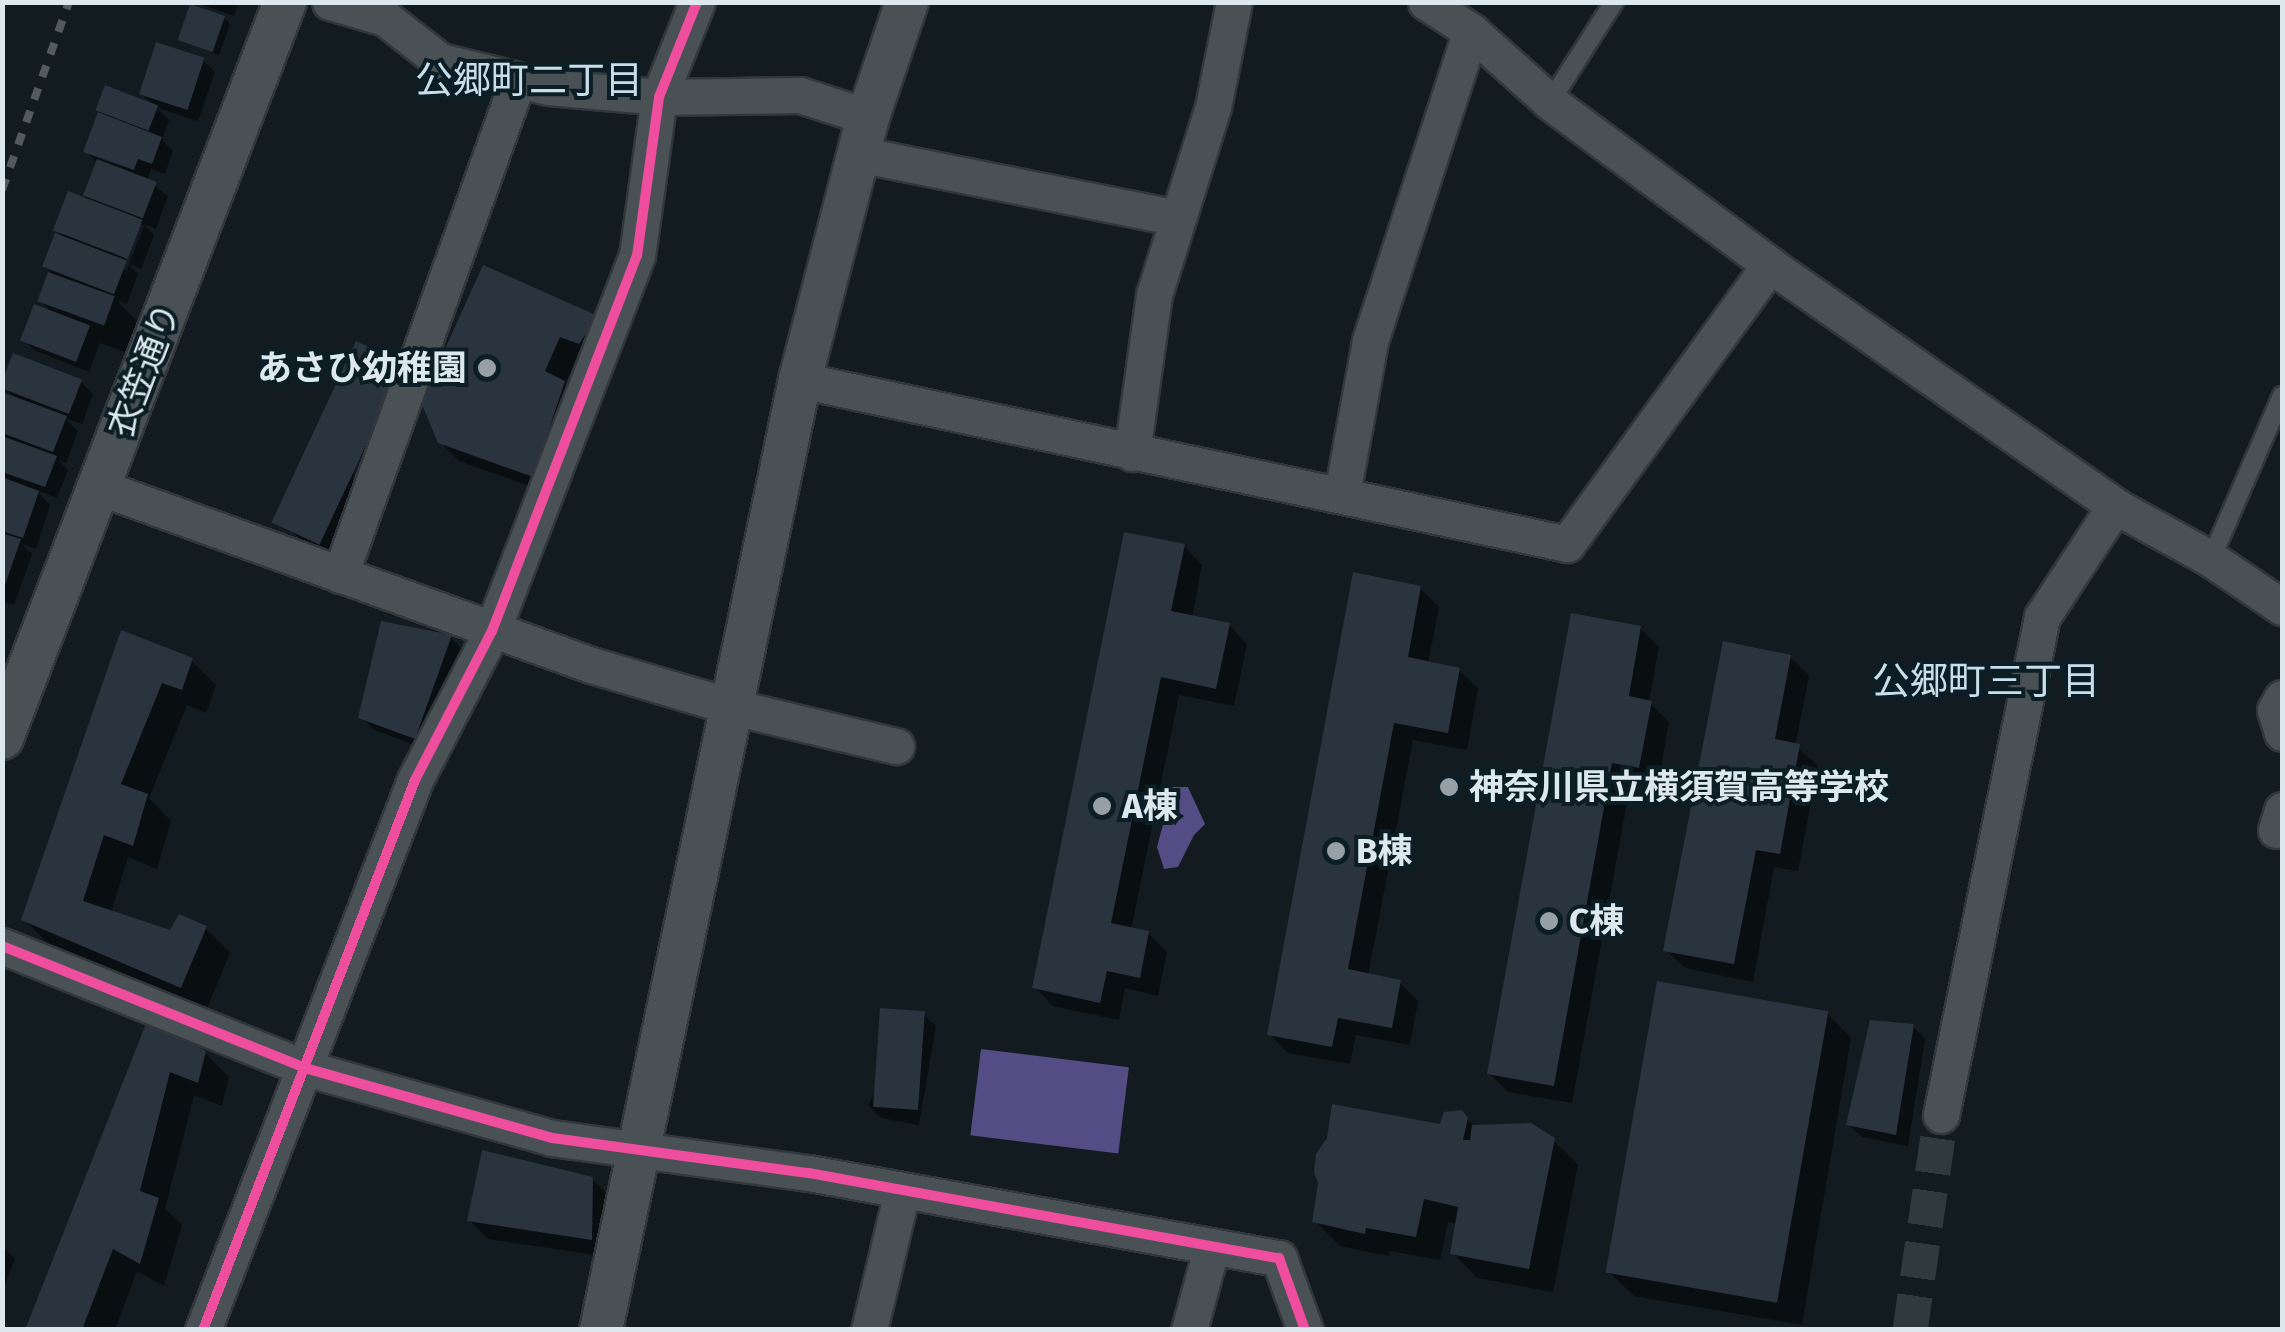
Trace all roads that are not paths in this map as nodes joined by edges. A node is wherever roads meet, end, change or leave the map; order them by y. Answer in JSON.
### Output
{"nodes":[{"id":1,"x":286,"y":2,"type":"edge"},
{"id":2,"x":330,"y":2,"type":"edge"},
{"id":3,"x":697,"y":2,"type":"edge"},
{"id":4,"x":908,"y":2,"type":"edge"},
{"id":5,"x":1234,"y":2,"type":"edge"},
{"id":6,"x":1426,"y":2,"type":"edge"},
{"id":7,"x":1614,"y":2,"type":"edge"},
{"id":8,"x":1471,"y":31,"type":"junction"},
{"id":9,"x":518,"y":80,"type":"junction"},
{"id":10,"x":659,"y":97,"type":"junction"},
{"id":11,"x":1550,"y":102,"type":"junction"},
{"id":12,"x":863,"y":135,"type":"junction"},
{"id":13,"x":1178,"y":218,"type":"junction"},
{"id":14,"x":1770,"y":264,"type":"junction"},
{"id":15,"x":800,"y":380,"type":"junction"},
{"id":16,"x":2282,"y":396,"type":"edge"},
{"id":17,"x":1132,"y":453,"type":"junction"},
{"id":18,"x":99,"y":487,"type":"junction"},
{"id":19,"x":1342,"y":494,"type":"junction"},
{"id":20,"x":2116,"y":506,"type":"junction"},
{"id":21,"x":2211,"y":559,"type":"junction"},
{"id":22,"x":340,"y":575,"type":"junction"},
{"id":23,"x":2282,"y":607,"type":"edge"},
{"id":24,"x":492,"y":630,"type":"junction"},
{"id":25,"x":2282,"y":698,"type":"edge"},
{"id":26,"x":729,"y":706,"type":"junction"},
{"id":27,"x":2282,"y":733,"type":"edge"},
{"id":28,"x":2,"y":738,"type":"edge"},
{"id":29,"x":896,"y":746,"type":"dead end"},
{"id":30,"x":2,"y":946,"type":"edge"},
{"id":31,"x":305,"y":1068,"type":"junction"},
{"id":32,"x":1941,"y":1115,"type":"tunnel mouth"},
{"id":33,"x":637,"y":1148,"type":"junction"},
{"id":34,"x":902,"y":1191,"type":"junction"},
{"id":35,"x":1212,"y":1246,"type":"junction"},
{"id":36,"x":203,"y":1330,"type":"edge"},
{"id":37,"x":601,"y":1330,"type":"edge"},
{"id":38,"x":869,"y":1330,"type":"edge"},
{"id":39,"x":1189,"y":1330,"type":"edge"},
{"id":40,"x":1306,"y":1330,"type":"edge"}],
"edges":[{"from":1,"to":18,"type":"street","name":"衣笠通り"},
{"from":2,"to":9,"type":"street"},
{"from":3,"to":10,"type":"street"},
{"from":4,"to":12,"type":"street"},
{"from":5,"to":13,"type":"street"},
{"from":6,"to":8,"type":"street"},
{"from":7,"to":11,"type":"lane"},
{"from":8,"to":11,"type":"street"},
{"from":8,"to":19,"type":"street"},
{"from":9,"to":10,"type":"street"},
{"from":9,"to":22,"type":"street"},
{"from":10,"to":12,"type":"street"},
{"from":10,"to":24,"type":"street"},
{"from":11,"to":14,"type":"street"},
{"from":12,"to":13,"type":"street"},
{"from":12,"to":15,"type":"street"},
{"from":13,"to":17,"type":"street"},
{"from":14,"to":19,"type":"street"},
{"from":14,"to":20,"type":"street"},
{"from":15,"to":17,"type":"street"},
{"from":15,"to":26,"type":"street"},
{"from":16,"to":21,"type":"lane"},
{"from":17,"to":19,"type":"street"},
{"from":18,"to":22,"type":"street"},
{"from":18,"to":28,"type":"street","name":"衣笠通り"},
{"from":20,"to":21,"type":"street"},
{"from":20,"to":32,"type":"street"},
{"from":21,"to":23,"type":"street"},
{"from":22,"to":24,"type":"street"},
{"from":24,"to":26,"type":"street"},
{"from":24,"to":31,"type":"street"},
{"from":25,"to":27,"type":"street"},
{"from":26,"to":29,"type":"street"},
{"from":26,"to":33,"type":"street"},
{"from":30,"to":31,"type":"street"},
{"from":31,"to":33,"type":"street"},
{"from":31,"to":36,"type":"street"},
{"from":33,"to":34,"type":"street"},
{"from":33,"to":37,"type":"street"},
{"from":34,"to":35,"type":"street"},
{"from":34,"to":38,"type":"street"},
{"from":35,"to":39,"type":"street"},
{"from":35,"to":40,"type":"street"}]}
